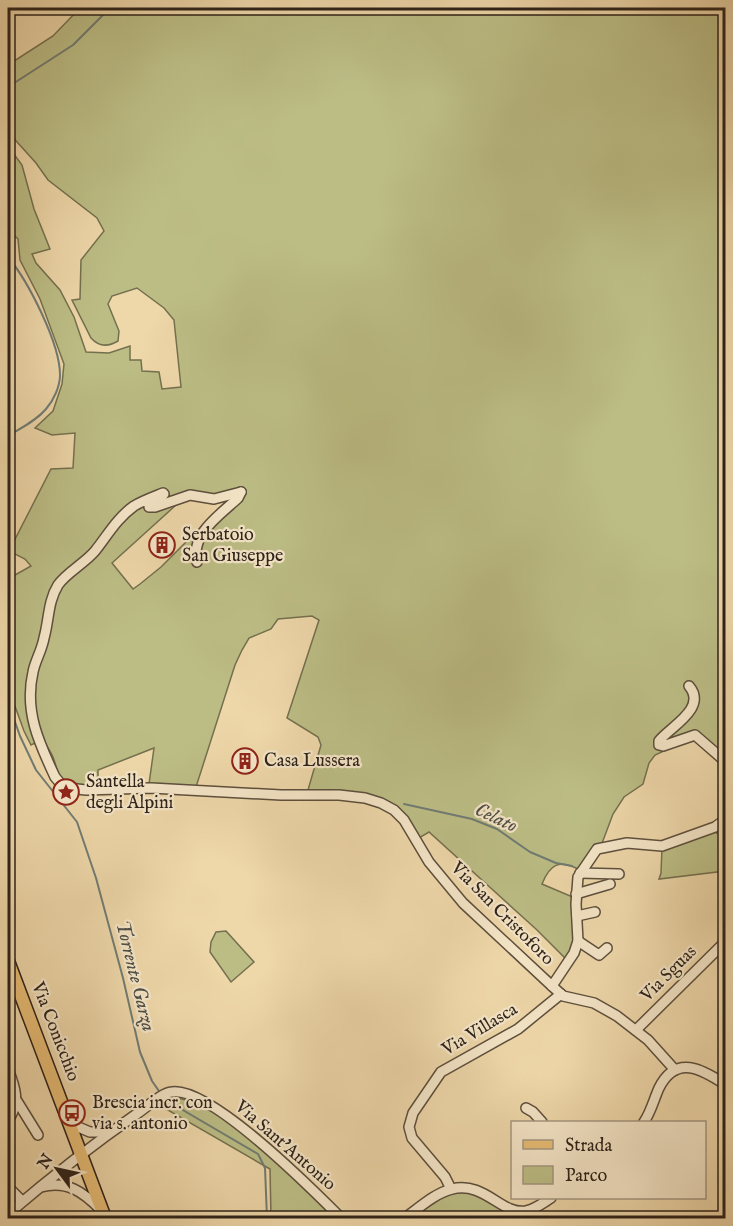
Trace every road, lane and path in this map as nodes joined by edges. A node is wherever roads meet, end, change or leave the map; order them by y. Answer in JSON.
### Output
{"nodes":[{"id":1,"x":197,"y":562,"type":"dead end"},
{"id":2,"x":689,"y":686,"type":"dead end"},
{"id":3,"x":726,"y":762,"type":"edge"},
{"id":4,"x":726,"y":819,"type":"edge"},
{"id":5,"x":580,"y":873,"type":"junction"},
{"id":6,"x":619,"y":874,"type":"dead end"},
{"id":7,"x":610,"y":884,"type":"dead end"},
{"id":8,"x":576,"y":894,"type":"junction"},
{"id":9,"x":595,"y":912,"type":"dead end"},
{"id":10,"x":577,"y":916,"type":"junction"},
{"id":11,"x":578,"y":941,"type":"junction"},
{"id":12,"x":726,"y":941,"type":"edge"},
{"id":13,"x":607,"y":948,"type":"dead end"},
{"id":14,"x":8,"y":961,"type":"edge"},
{"id":15,"x":552,"y":986,"type":"junction"},
{"id":16,"x":561,"y":994,"type":"junction"},
{"id":17,"x":636,"y":1030,"type":"junction"},
{"id":18,"x":8,"y":1069,"type":"edge"},
{"id":19,"x":675,"y":1070,"type":"junction"},
{"id":20,"x":726,"y":1073,"type":"edge"},
{"id":21,"x":721,"y":1083,"type":"edge"},
{"id":22,"x":16,"y":1101,"type":"junction"},
{"id":23,"x":529,"y":1108,"type":"dead end"},
{"id":24,"x":8,"y":1120,"type":"edge"},
{"id":25,"x":541,"y":1121,"type":"edge"},
{"id":26,"x":644,"y":1121,"type":"edge"},
{"id":27,"x":71,"y":1124,"type":"junction"},
{"id":28,"x":111,"y":1132,"type":"junction"},
{"id":29,"x":38,"y":1135,"type":"dead end"},
{"id":30,"x":81,"y":1153,"type":"junction"},
{"id":31,"x":8,"y":1187,"type":"edge"},
{"id":32,"x":36,"y":1189,"type":"junction"},
{"id":33,"x":450,"y":1189,"type":"junction"},
{"id":34,"x":548,"y":1199,"type":"edge"},
{"id":35,"x":22,"y":1201,"type":"junction"},
{"id":36,"x":10,"y":1211,"type":"edge"},
{"id":37,"x":104,"y":1215,"type":"edge"},
{"id":38,"x":18,"y":1218,"type":"edge"},
{"id":39,"x":341,"y":1218,"type":"edge"},
{"id":40,"x":405,"y":1218,"type":"edge"}],
"edges":[{"from":1,"to":15,"type":"street","name":"Via San Cristoforo"},
{"from":2,"to":3,"type":"street"},
{"from":4,"to":5,"type":"street"},
{"from":5,"to":6,"type":"street"},
{"from":5,"to":8,"type":"street"},
{"from":7,"to":8,"type":"street"},
{"from":8,"to":10,"type":"street"},
{"from":9,"to":10,"type":"street"},
{"from":10,"to":11,"type":"street"},
{"from":11,"to":13,"type":"street"},
{"from":11,"to":15,"type":"street"},
{"from":12,"to":17,"type":"street","name":"Via Sguas"},
{"from":14,"to":27,"type":"main road","name":"Via Conicchio"},
{"from":15,"to":16,"type":"street","name":"Via San Cristoforo"},
{"from":16,"to":17,"type":"street","name":"Via San Cristoforo"},
{"from":16,"to":33,"type":"street","name":"Via Villasca"},
{"from":17,"to":19,"type":"street","name":"Via San Cristoforo"},
{"from":18,"to":22,"type":"street"},
{"from":19,"to":21,"type":"street"},
{"from":19,"to":26,"type":"street"},
{"from":20,"to":21,"type":"street"},
{"from":22,"to":24,"type":"street"},
{"from":22,"to":29,"type":"street"},
{"from":23,"to":25,"type":"street"},
{"from":27,"to":28,"type":"street"},
{"from":27,"to":30,"type":"main road","name":"Via Conicchio"},
{"from":28,"to":30,"type":"street","name":"Via Sant'Antonio"},
{"from":28,"to":39,"type":"street","name":"Via Sant'Antonio"},
{"from":30,"to":32,"type":"street","name":"Via Sant'Antonio"},
{"from":30,"to":37,"type":"main road","name":"Via Conicchio"},
{"from":31,"to":35,"type":"street"},
{"from":32,"to":35,"type":"street","name":"Via Sant'Antonio"},
{"from":32,"to":37,"type":"street"},
{"from":33,"to":34,"type":"street"},
{"from":33,"to":40,"type":"street"},
{"from":35,"to":36,"type":"street","name":"Via Sant'Antonio"},
{"from":36,"to":38,"type":"street"}]}
